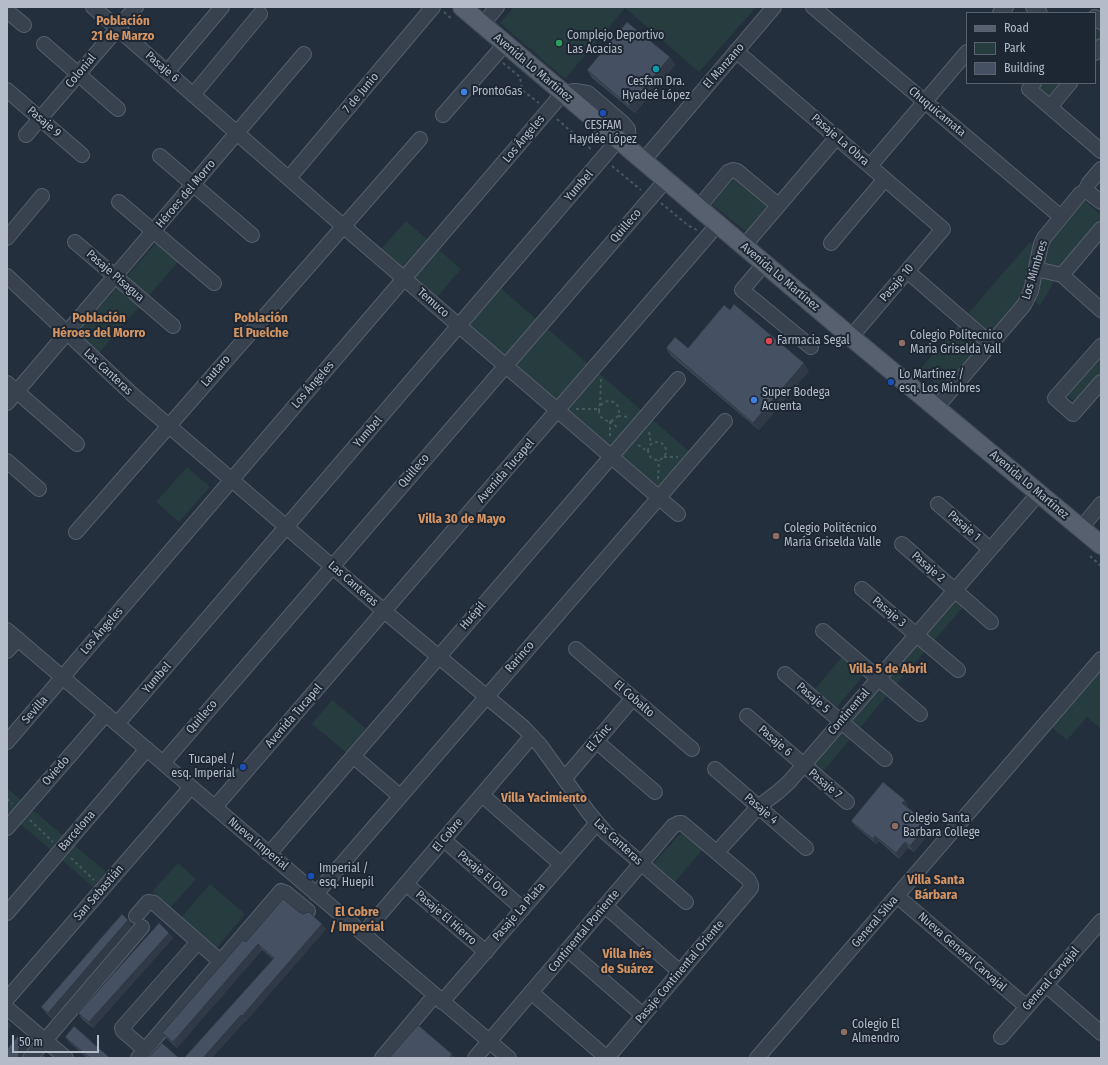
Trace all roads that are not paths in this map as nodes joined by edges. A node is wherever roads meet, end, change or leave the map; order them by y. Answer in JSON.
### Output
{"nodes":[{"id":1,"x":93,"y":7,"type":"edge"},
{"id":2,"x":136,"y":7,"type":"edge"},
{"id":3,"x":222,"y":7,"type":"edge"},
{"id":4,"x":497,"y":7,"type":"edge"},
{"id":5,"x":774,"y":7,"type":"edge"},
{"id":6,"x":813,"y":7,"type":"edge"},
{"id":7,"x":438,"y":9,"type":"edge"},
{"id":8,"x":7,"y":11,"type":"edge"},
{"id":9,"x":260,"y":14,"type":"dead end"},
{"id":10,"x":458,"y":14,"type":"edge"},
{"id":11,"x":482,"y":24,"type":"junction"},
{"id":12,"x":24,"y":26,"type":"dead end"},
{"id":13,"x":118,"y":28,"type":"junction"},
{"id":14,"x":44,"y":44,"type":"dead end"},
{"id":15,"x":500,"y":50,"type":"junction"},
{"id":16,"x":736,"y":51,"type":"junction"},
{"id":17,"x":966,"y":53,"type":"edge"},
{"id":18,"x":304,"y":54,"type":"dead end"},
{"id":19,"x":167,"y":72,"type":"junction"},
{"id":20,"x":78,"y":74,"type":"junction"},
{"id":21,"x":1033,"y":84,"type":"edge"},
{"id":22,"x":1069,"y":84,"type":"edge"},
{"id":23,"x":7,"y":90,"type":"edge"},
{"id":24,"x":191,"y":93,"type":"junction"},
{"id":25,"x":563,"y":93,"type":"junction"},
{"id":26,"x":925,"y":102,"type":"junction"},
{"id":27,"x":1050,"y":107,"type":"junction"},
{"id":28,"x":118,"y":109,"type":"dead end"},
{"id":29,"x":443,"y":115,"type":"dead end"},
{"id":30,"x":40,"y":119,"type":"junction"},
{"id":31,"x":237,"y":133,"type":"junction"},
{"id":32,"x":26,"y":136,"type":"dead end"},
{"id":33,"x":837,"y":137,"type":"junction"},
{"id":34,"x":420,"y":139,"type":"dead end"},
{"id":35,"x":624,"y":144,"type":"junction"},
{"id":36,"x":1101,"y":151,"type":"edge"},
{"id":37,"x":82,"y":155,"type":"dead end"},
{"id":38,"x":160,"y":156,"type":"dead end"},
{"id":39,"x":643,"y":160,"type":"junction"},
{"id":40,"x":870,"y":166,"type":"junction"},
{"id":41,"x":1101,"y":168,"type":"edge"},
{"id":42,"x":289,"y":178,"type":"junction"},
{"id":43,"x":885,"y":179,"type":"junction"},
{"id":44,"x":666,"y":180,"type":"junction"},
{"id":45,"x":194,"y":185,"type":"junction"},
{"id":46,"x":1085,"y":191,"type":"junction"},
{"id":47,"x":42,"y":196,"type":"dead end"},
{"id":48,"x":119,"y":202,"type":"dead end"},
{"id":49,"x":1101,"y":202,"type":"edge"},
{"id":50,"x":778,"y":206,"type":"junction"},
{"id":51,"x":698,"y":208,"type":"junction"},
{"id":52,"x":1060,"y":217,"type":"junction"},
{"id":53,"x":343,"y":226,"type":"junction"},
{"id":54,"x":943,"y":229,"type":"joint"},
{"id":55,"x":1101,"y":229,"type":"edge"},
{"id":56,"x":713,"y":230,"type":"junction"},
{"id":57,"x":154,"y":231,"type":"junction"},
{"id":58,"x":252,"y":235,"type":"dead end"},
{"id":59,"x":7,"y":238,"type":"edge"},
{"id":60,"x":75,"y":242,"type":"dead end"},
{"id":61,"x":831,"y":243,"type":"dead end"},
{"id":62,"x":744,"y":246,"type":"junction"},
{"id":63,"x":764,"y":264,"type":"junction"},
{"id":64,"x":1036,"y":269,"type":"junction"},
{"id":65,"x":907,"y":271,"type":"junction"},
{"id":66,"x":1062,"y":275,"type":"junction"},
{"id":67,"x":7,"y":276,"type":"edge"},
{"id":68,"x":116,"y":277,"type":"junction"},
{"id":69,"x":405,"y":279,"type":"junction"},
{"id":70,"x":214,"y":283,"type":"dead end"},
{"id":71,"x":1101,"y":310,"type":"edge"},
{"id":72,"x":173,"y":326,"type":"dead end"},
{"id":73,"x":459,"y":326,"type":"junction"},
{"id":74,"x":67,"y":333,"type":"junction"},
{"id":75,"x":851,"y":337,"type":"junction"},
{"id":76,"x":991,"y":344,"type":"junction"},
{"id":77,"x":811,"y":346,"type":"dead end"},
{"id":78,"x":1101,"y":346,"type":"edge"},
{"id":79,"x":505,"y":365,"type":"junction"},
{"id":80,"x":678,"y":379,"type":"dead end"},
{"id":81,"x":12,"y":387,"type":"edge"},
{"id":82,"x":1099,"y":388,"type":"edge"},
{"id":83,"x":7,"y":403,"type":"edge"},
{"id":84,"x":936,"y":408,"type":"junction"},
{"id":85,"x":558,"y":410,"type":"junction"},
{"id":86,"x":725,"y":421,"type":"dead end"},
{"id":87,"x":168,"y":426,"type":"junction"},
{"id":88,"x":77,"y":444,"type":"dead end"},
{"id":89,"x":611,"y":456,"type":"junction"},
{"id":90,"x":7,"y":461,"type":"edge"},
{"id":91,"x":231,"y":480,"type":"junction"},
{"id":92,"x":39,"y":489,"type":"dead end"},
{"id":93,"x":1039,"y":493,"type":"junction"},
{"id":94,"x":658,"y":497,"type":"junction"},
{"id":95,"x":938,"y":504,"type":"dead end"},
{"id":96,"x":1101,"y":504,"type":"edge"},
{"id":97,"x":678,"y":514,"type":"dead end"},
{"id":98,"x":286,"y":527,"type":"junction"},
{"id":99,"x":1081,"y":528,"type":"junction"},
{"id":100,"x":76,"y":532,"type":"dead end"},
{"id":101,"x":902,"y":544,"type":"dead end"},
{"id":102,"x":1101,"y":545,"type":"edge"},
{"id":103,"x":990,"y":549,"type":"junction"},
{"id":104,"x":332,"y":566,"type":"junction"},
{"id":105,"x":862,"y":589,"type":"dead end"},
{"id":106,"x":954,"y":590,"type":"junction"},
{"id":107,"x":384,"y":612,"type":"junction"},
{"id":108,"x":992,"y":622,"type":"dead end"},
{"id":109,"x":7,"y":630,"type":"edge"},
{"id":110,"x":823,"y":632,"type":"dead end"},
{"id":111,"x":916,"y":635,"type":"junction"},
{"id":112,"x":18,"y":639,"type":"junction"},
{"id":113,"x":576,"y":649,"type":"dead end"},
{"id":114,"x":7,"y":651,"type":"edge"},
{"id":115,"x":439,"y":656,"type":"junction"},
{"id":116,"x":1101,"y":659,"type":"edge"},
{"id":117,"x":958,"y":670,"type":"dead end"},
{"id":118,"x":785,"y":674,"type":"dead end"},
{"id":119,"x":62,"y":677,"type":"junction"},
{"id":120,"x":878,"y":679,"type":"junction"},
{"id":121,"x":486,"y":696,"type":"junction"},
{"id":122,"x":633,"y":698,"type":"junction"},
{"id":123,"x":106,"y":714,"type":"junction"},
{"id":124,"x":920,"y":714,"type":"dead end"},
{"id":125,"x":747,"y":716,"type":"dead end"},
{"id":126,"x":840,"y":722,"type":"junction"},
{"id":127,"x":117,"y":724,"type":"junction"},
{"id":128,"x":532,"y":736,"type":"junction"},
{"id":129,"x":596,"y":741,"type":"junction"},
{"id":130,"x":7,"y":742,"type":"edge"},
{"id":131,"x":692,"y":749,"type":"dead end"},
{"id":132,"x":147,"y":750,"type":"junction"},
{"id":133,"x":353,"y":756,"type":"junction"},
{"id":134,"x":885,"y":759,"type":"dead end"},
{"id":135,"x":163,"y":763,"type":"junction"},
{"id":136,"x":803,"y":765,"type":"junction"},
{"id":137,"x":715,"y":769,"type":"dead end"},
{"id":138,"x":565,"y":778,"type":"junction"},
{"id":139,"x":191,"y":788,"type":"junction"},
{"id":140,"x":655,"y":792,"type":"dead end"},
{"id":141,"x":482,"y":795,"type":"junction"},
{"id":142,"x":400,"y":796,"type":"junction"},
{"id":143,"x":847,"y":802,"type":"dead end"},
{"id":144,"x":758,"y":807,"type":"junction"},
{"id":145,"x":215,"y":808,"type":"junction"},
{"id":146,"x":597,"y":823,"type":"junction"},
{"id":147,"x":7,"y":828,"type":"edge"},
{"id":148,"x":444,"y":840,"type":"junction"},
{"id":149,"x":806,"y":848,"type":"dead end"},
{"id":150,"x":717,"y":852,"type":"junction"},
{"id":151,"x":269,"y":854,"type":"junction"},
{"id":152,"x":561,"y":864,"type":"junction"},
{"id":153,"x":641,"y":864,"type":"junction"},
{"id":154,"x":406,"y":884,"type":"junction"},
{"id":155,"x":316,"y":894,"type":"junction"},
{"id":156,"x":897,"y":896,"type":"junction"},
{"id":157,"x":686,"y":902,"type":"dead end"},
{"id":158,"x":605,"y":906,"type":"junction"},
{"id":159,"x":523,"y":909,"type":"junction"},
{"id":160,"x":308,"y":911,"type":"edge"},
{"id":161,"x":7,"y":913,"type":"edge"},
{"id":162,"x":1101,"y":921,"type":"edge"},
{"id":163,"x":363,"y":934,"type":"junction"},
{"id":164,"x":198,"y":942,"type":"junction"},
{"id":165,"x":568,"y":950,"type":"junction"},
{"id":166,"x":486,"y":952,"type":"junction"},
{"id":167,"x":221,"y":962,"type":"junction"},
{"id":168,"x":680,"y":972,"type":"junction"},
{"id":169,"x":1046,"y":985,"type":"junction"},
{"id":170,"x":532,"y":992,"type":"junction"},
{"id":171,"x":439,"y":998,"type":"junction"},
{"id":172,"x":7,"y":999,"type":"edge"},
{"id":173,"x":1027,"y":1007,"type":"junction"},
{"id":174,"x":7,"y":1008,"type":"edge"},
{"id":175,"x":643,"y":1015,"type":"junction"},
{"id":176,"x":1101,"y":1033,"type":"edge"},
{"id":177,"x":1001,"y":1037,"type":"dead end"},
{"id":178,"x":45,"y":1040,"type":"junction"},
{"id":179,"x":489,"y":1042,"type":"junction"},
{"id":180,"x":142,"y":1054,"type":"edge"},
{"id":181,"x":30,"y":1058,"type":"edge"},
{"id":182,"x":66,"y":1058,"type":"edge"},
{"id":183,"x":382,"y":1058,"type":"edge"},
{"id":184,"x":475,"y":1058,"type":"edge"},
{"id":185,"x":509,"y":1058,"type":"edge"},
{"id":186,"x":607,"y":1058,"type":"edge"},
{"id":187,"x":757,"y":1058,"type":"edge"}],
"edges":[{"from":1,"to":13,"type":"street"},
{"from":2,"to":13,"type":"street","name":"Colonial"},
{"from":3,"to":19,"type":"street"},
{"from":4,"to":11,"type":"street"},
{"from":5,"to":16,"type":"street","name":"El Manzano"},
{"from":6,"to":26,"type":"street","name":"Chuquicamata"},
{"from":7,"to":42,"type":"street","name":"7 de Junio"},
{"from":8,"to":12,"type":"street"},
{"from":9,"to":24,"type":"street"},
{"from":10,"to":11,"type":"main road","name":"Avenida Lo Martínez"},
{"from":11,"to":15,"type":"main road","name":"Avenida Lo Martínez"},
{"from":13,"to":19,"type":"street","name":"Pasaje 6"},
{"from":13,"to":20,"type":"street","name":"Colonial"},
{"from":14,"to":20,"type":"street"},
{"from":15,"to":25,"type":"main road","name":"Avenida Lo Martínez"},
{"from":15,"to":29,"type":"street"},
{"from":16,"to":33,"type":"street","name":"Pasaje La Obra"},
{"from":16,"to":39,"type":"street","name":"El Manzano"},
{"from":17,"to":26,"type":"street"},
{"from":18,"to":31,"type":"street","name":"Héroes del Morro"},
{"from":19,"to":24,"type":"street","name":"Pasaje 6"},
{"from":20,"to":28,"type":"street"},
{"from":20,"to":30,"type":"street","name":"Colonial"},
{"from":21,"to":27,"type":"street"},
{"from":22,"to":27,"type":"street"},
{"from":23,"to":30,"type":"street","name":"Pasaje 9"},
{"from":24,"to":31,"type":"street","name":"Temuco"},
{"from":25,"to":35,"type":"main road","name":"Avenida Lo Martínez"},
{"from":25,"to":69,"type":"street","name":"Los Ángeles"},
{"from":26,"to":40,"type":"street"},
{"from":26,"to":52,"type":"street","name":"Chuquicamata"},
{"from":27,"to":36,"type":"street"},
{"from":30,"to":32,"type":"street","name":"Colonial"},
{"from":30,"to":37,"type":"street","name":"Pasaje 9"},
{"from":31,"to":42,"type":"street","name":"Temuco"},
{"from":31,"to":45,"type":"street","name":"Héroes del Morro"},
{"from":33,"to":40,"type":"street","name":"Pasaje La Obra"},
{"from":33,"to":50,"type":"street"},
{"from":34,"to":53,"type":"street","name":"Lautaro"},
{"from":35,"to":39,"type":"main road","name":"Avenida Lo Martínez"},
{"from":35,"to":73,"type":"street","name":"Yumbel"},
{"from":38,"to":45,"type":"street"},
{"from":39,"to":44,"type":"main road","name":"Avenida Lo Martínez"},
{"from":40,"to":43,"type":"street","name":"Pasaje La Obra"},
{"from":41,"to":46,"type":"street","name":"Los Mimbres"},
{"from":42,"to":53,"type":"street","name":"Temuco"},
{"from":43,"to":54,"type":"street","name":"Pasaje La Obra"},
{"from":43,"to":61,"type":"street"},
{"from":44,"to":51,"type":"main road","name":"Avenida Lo Martínez"},
{"from":44,"to":79,"type":"street","name":"Quilleco"},
{"from":45,"to":57,"type":"street","name":"Héroes del Morro"},
{"from":45,"to":58,"type":"street"},
{"from":46,"to":49,"type":"street"},
{"from":46,"to":52,"type":"street","name":"Los Mimbres"},
{"from":47,"to":59,"type":"street"},
{"from":48,"to":57,"type":"street"},
{"from":50,"to":51,"type":"street"},
{"from":50,"to":62,"type":"street"},
{"from":51,"to":56,"type":"main road","name":"Avenida Lo Martínez"},
{"from":52,"to":64,"type":"street","name":"Los Mimbres"},
{"from":53,"to":69,"type":"street","name":"Temuco"},
{"from":53,"to":87,"type":"street","name":"Lautaro"},
{"from":54,"to":65,"type":"street","name":"Pasaje 10"},
{"from":55,"to":66,"type":"street"},
{"from":56,"to":62,"type":"main road","name":"Avenida Lo Martínez"},
{"from":56,"to":85,"type":"street","name":"Avenida Tucapel"},
{"from":57,"to":68,"type":"street","name":"Héroes del Morro"},
{"from":57,"to":70,"type":"street"},
{"from":60,"to":68,"type":"street","name":"Pasaje Pisagua"},
{"from":62,"to":63,"type":"main road","name":"Avenida Lo Martínez"},
{"from":63,"to":75,"type":"main road","name":"Avenida Lo Martínez"},
{"from":63,"to":77,"type":"street"},
{"from":64,"to":66,"type":"street"},
{"from":64,"to":76,"type":"street","name":"Los Mimbres"},
{"from":65,"to":75,"type":"street","name":"Pasaje 10"},
{"from":65,"to":76,"type":"street"},
{"from":66,"to":71,"type":"street"},
{"from":67,"to":74,"type":"street","name":"Las Canteras"},
{"from":68,"to":72,"type":"street","name":"Pasaje Pisagua"},
{"from":68,"to":74,"type":"street","name":"Héroes del Morro"},
{"from":69,"to":73,"type":"street","name":"Temuco"},
{"from":69,"to":91,"type":"street","name":"Los Ángeles"},
{"from":73,"to":79,"type":"street","name":"Temuco"},
{"from":73,"to":98,"type":"street","name":"Yumbel"},
{"from":74,"to":81,"type":"street"},
{"from":74,"to":87,"type":"street","name":"Las Canteras"},
{"from":75,"to":84,"type":"main road","name":"Avenida Lo Martínez"},
{"from":76,"to":84,"type":"street","name":"Los Mimbres"},
{"from":78,"to":82,"type":"street"},
{"from":79,"to":85,"type":"street","name":"Temuco"},
{"from":79,"to":104,"type":"street","name":"Quilleco"},
{"from":80,"to":89,"type":"street","name":"Huépil"},
{"from":81,"to":83,"type":"street"},
{"from":81,"to":88,"type":"street"},
{"from":84,"to":93,"type":"main road","name":"Avenida Lo Martínez"},
{"from":85,"to":89,"type":"street","name":"Temuco"},
{"from":85,"to":107,"type":"street","name":"Avenida Tucapel"},
{"from":86,"to":94,"type":"street","name":"Rarinco"},
{"from":87,"to":91,"type":"street","name":"Las Canteras"},
{"from":87,"to":100,"type":"street","name":"Lautaro"},
{"from":89,"to":94,"type":"street","name":"Temuco"},
{"from":89,"to":115,"type":"street","name":"Huépil"},
{"from":90,"to":92,"type":"street"},
{"from":91,"to":98,"type":"street","name":"Las Canteras"},
{"from":91,"to":119,"type":"street","name":"Los Ángeles"},
{"from":93,"to":99,"type":"main road","name":"Avenida Lo Martínez"},
{"from":93,"to":103,"type":"street","name":"Continental"},
{"from":94,"to":97,"type":"street","name":"Temuco"},
{"from":94,"to":121,"type":"street","name":"Rarinco"},
{"from":95,"to":103,"type":"street","name":"Pasaje 1"},
{"from":96,"to":99,"type":"street"},
{"from":98,"to":104,"type":"street","name":"Las Canteras"},
{"from":98,"to":127,"type":"street","name":"Yumbel"},
{"from":99,"to":102,"type":"main road","name":"Avenida Lo Martínez"},
{"from":101,"to":106,"type":"street","name":"Pasaje 2"},
{"from":103,"to":106,"type":"street","name":"Continental"},
{"from":104,"to":107,"type":"street","name":"Las Canteras"},
{"from":104,"to":135,"type":"street","name":"Quilleco"},
{"from":105,"to":111,"type":"street","name":"Pasaje 3"},
{"from":106,"to":108,"type":"street","name":"Pasaje 2"},
{"from":106,"to":111,"type":"street","name":"Continental"},
{"from":107,"to":115,"type":"street","name":"Las Canteras"},
{"from":107,"to":145,"type":"street","name":"Avenida Tucapel"},
{"from":109,"to":112,"type":"street","name":"Nueva Imperial"},
{"from":110,"to":120,"type":"street"},
{"from":111,"to":117,"type":"street"},
{"from":111,"to":120,"type":"street","name":"Continental"},
{"from":112,"to":114,"type":"street"},
{"from":112,"to":119,"type":"street","name":"Nueva Imperial"},
{"from":113,"to":122,"type":"street","name":"El Cobalto"},
{"from":115,"to":121,"type":"street","name":"Las Canteras"},
{"from":115,"to":133,"type":"street","name":"Huépil"},
{"from":116,"to":156,"type":"street","name":"General Silva"},
{"from":118,"to":126,"type":"street","name":"Pasaje 5"},
{"from":119,"to":123,"type":"street","name":"Nueva Imperial"},
{"from":119,"to":130,"type":"street","name":"Sevilla"},
{"from":120,"to":124,"type":"street"},
{"from":120,"to":126,"type":"street","name":"Continental"},
{"from":121,"to":128,"type":"street","name":"Las Canteras"},
{"from":121,"to":142,"type":"street","name":"Rarinco"},
{"from":122,"to":129,"type":"street","name":"El Zinc"},
{"from":122,"to":131,"type":"street","name":"El Cobalto"},
{"from":123,"to":127,"type":"street","name":"Nueva Imperial"},
{"from":123,"to":147,"type":"street","name":"Oviedo"},
{"from":125,"to":136,"type":"street","name":"Pasaje 6"},
{"from":126,"to":134,"type":"street","name":"Pasaje 5"},
{"from":126,"to":136,"type":"street","name":"Continental"},
{"from":127,"to":132,"type":"street","name":"Nueva Imperial"},
{"from":128,"to":138,"type":"street","name":"Las Canteras"},
{"from":128,"to":141,"type":"street","name":"El Cobre"},
{"from":129,"to":138,"type":"street","name":"El Zinc"},
{"from":129,"to":140,"type":"street"},
{"from":132,"to":135,"type":"street","name":"Nueva Imperial"},
{"from":132,"to":161,"type":"street","name":"Barcelona"},
{"from":133,"to":142,"type":"street"},
{"from":133,"to":151,"type":"street","name":"Huépil"},
{"from":135,"to":139,"type":"street","name":"Nueva Imperial"},
{"from":136,"to":143,"type":"street","name":"Pasaje 7"},
{"from":136,"to":144,"type":"street","name":"Continental"},
{"from":137,"to":144,"type":"street","name":"Pasaje 4"},
{"from":138,"to":146,"type":"street","name":"Las Canteras"},
{"from":139,"to":145,"type":"street","name":"Nueva Imperial"},
{"from":139,"to":172,"type":"street","name":"San Sebastián"},
{"from":141,"to":148,"type":"street","name":"El Cobre"},
{"from":141,"to":152,"type":"street"},
{"from":142,"to":155,"type":"street","name":"Rarinco"},
{"from":144,"to":149,"type":"street","name":"Pasaje 4"},
{"from":144,"to":150,"type":"street","name":"Continental"},
{"from":145,"to":151,"type":"street","name":"Nueva Imperial"},
{"from":146,"to":152,"type":"street","name":"Pasaje La Plata"},
{"from":146,"to":153,"type":"street","name":"Las Canteras"},
{"from":148,"to":154,"type":"street","name":"El Cobre"},
{"from":148,"to":159,"type":"street","name":"Pasaje El Oro"},
{"from":150,"to":153,"type":"street","name":"Continental Poniente"},
{"from":150,"to":168,"type":"street","name":"Pasaje Continental Oriente"},
{"from":151,"to":155,"type":"street","name":"Nueva Imperial"},
{"from":152,"to":159,"type":"street","name":"Pasaje La Plata"},
{"from":153,"to":157,"type":"street","name":"Las Canteras"},
{"from":153,"to":158,"type":"street","name":"Continental Poniente"},
{"from":154,"to":163,"type":"street","name":"El Cobre"},
{"from":154,"to":166,"type":"street","name":"Pasaje El Hierro"},
{"from":155,"to":163,"type":"street","name":"Nueva Imperial"},
{"from":156,"to":173,"type":"street","name":"Nueva General Carvajal"},
{"from":156,"to":187,"type":"street","name":"General Silva"},
{"from":158,"to":165,"type":"street","name":"Continental Poniente"},
{"from":158,"to":168,"type":"street"},
{"from":159,"to":166,"type":"street","name":"Pasaje La Plata"},
{"from":160,"to":167,"type":"street"},
{"from":162,"to":169,"type":"street","name":"General Carvajal"},
{"from":163,"to":171,"type":"street","name":"Nueva Imperial"},
{"from":164,"to":167,"type":"street"},
{"from":164,"to":178,"type":"street"},
{"from":164,"to":180,"type":"street"},
{"from":165,"to":170,"type":"street","name":"Continental Poniente"},
{"from":165,"to":175,"type":"street"},
{"from":166,"to":171,"type":"street","name":"Pasaje La Plata"},
{"from":167,"to":180,"type":"street"},
{"from":168,"to":175,"type":"street","name":"Pasaje Continental Oriente"},
{"from":169,"to":173,"type":"street","name":"General Carvajal"},
{"from":169,"to":176,"type":"street"},
{"from":170,"to":179,"type":"street","name":"Continental Poniente"},
{"from":170,"to":186,"type":"street"},
{"from":171,"to":179,"type":"street","name":"Nueva Imperial"},
{"from":171,"to":183,"type":"street","name":"Pasaje La Plata"},
{"from":173,"to":177,"type":"street","name":"General Carvajal"},
{"from":174,"to":178,"type":"street"},
{"from":175,"to":186,"type":"street","name":"Pasaje Continental Oriente"},
{"from":178,"to":181,"type":"street"},
{"from":178,"to":182,"type":"street"},
{"from":179,"to":184,"type":"street","name":"Continental Poniente"},
{"from":179,"to":185,"type":"street","name":"Nueva Imperial"}]}
